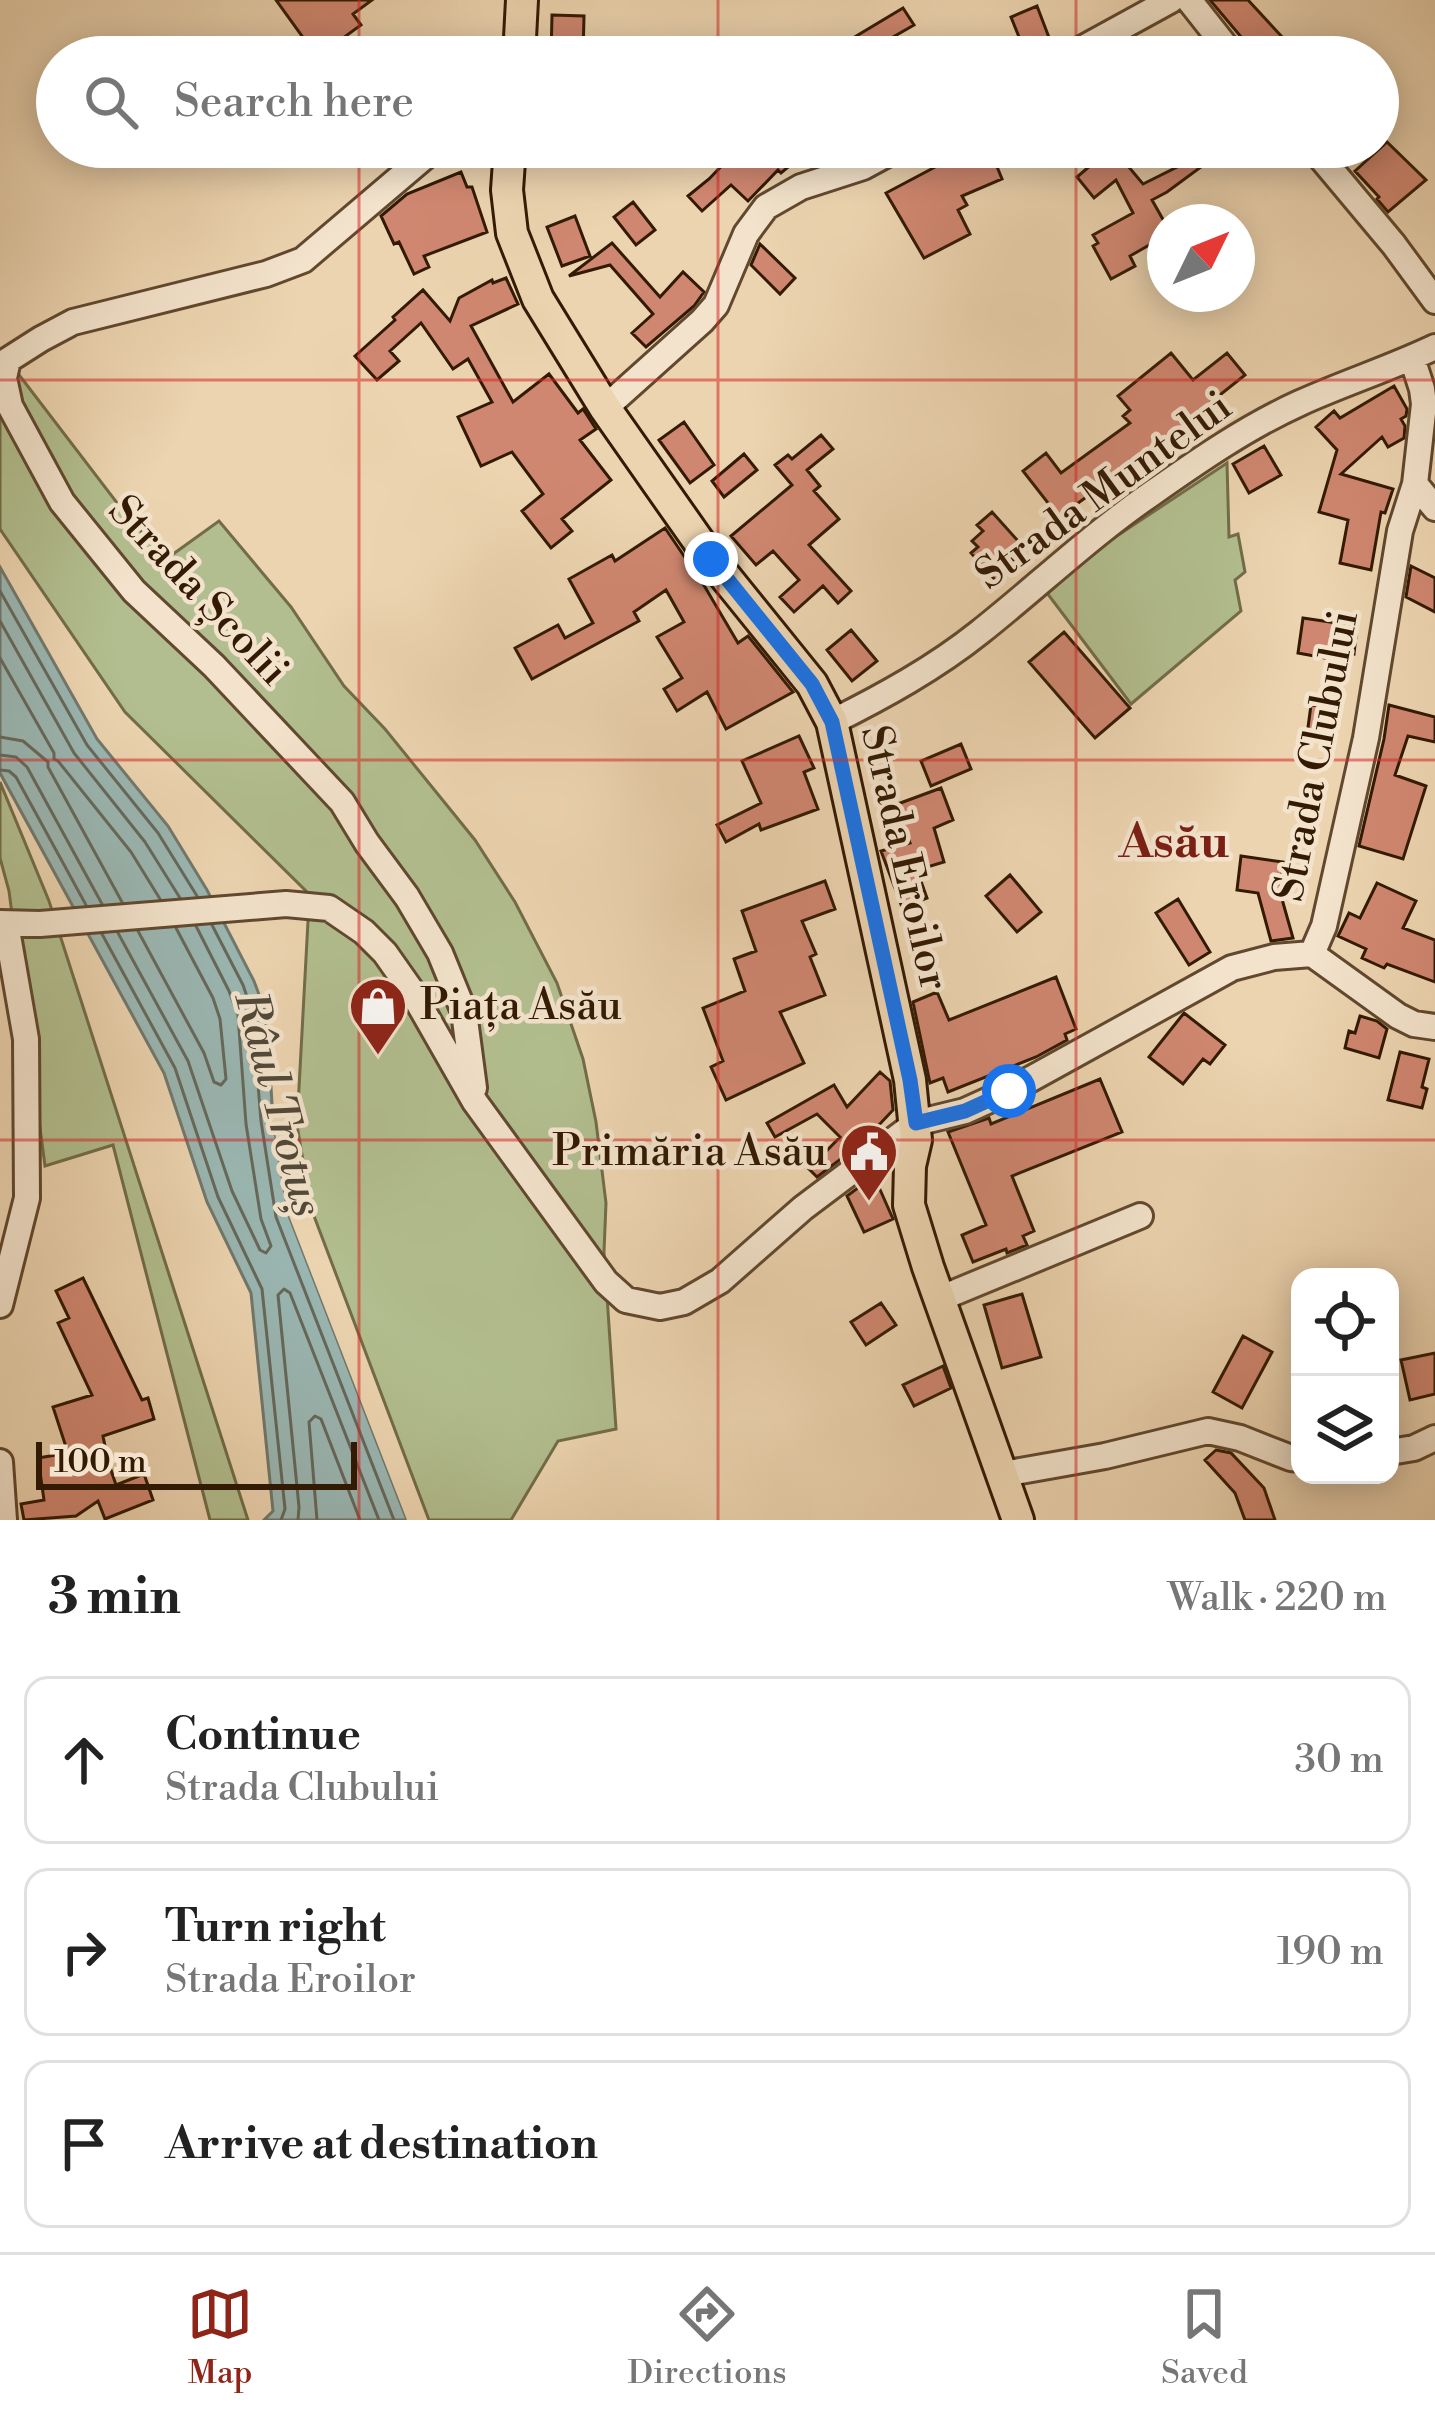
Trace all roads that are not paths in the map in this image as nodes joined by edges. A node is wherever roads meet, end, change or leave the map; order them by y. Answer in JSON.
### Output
{"nodes":[{"id":1,"x":522,"y":0,"type":"edge"},
{"id":2,"x":1171,"y":0,"type":"edge"},
{"id":3,"x":1189,"y":0,"type":"edge"},
{"id":4,"x":520,"y":36,"type":"edge"},
{"id":5,"x":1105,"y":36,"type":"edge"},
{"id":6,"x":1217,"y":36,"type":"edge"},
{"id":7,"x":411,"y":168,"type":"edge"},
{"id":8,"x":509,"y":168,"type":"edge"},
{"id":9,"x":860,"y":168,"type":"edge"},
{"id":10,"x":1330,"y":168,"type":"edge"},
{"id":11,"x":1435,"y":302,"type":"edge"},
{"id":12,"x":1423,"y":352,"type":"edge"},
{"id":13,"x":605,"y":408,"type":"junction"},
{"id":14,"x":1414,"y":484,"type":"junction"},
{"id":15,"x":1435,"y":508,"type":"edge"},
{"id":16,"x":832,"y":722,"type":"junction"},
{"id":17,"x":3,"y":923,"type":"edge"},
{"id":18,"x":1312,"y":954,"type":"junction"},
{"id":19,"x":1435,"y":1027,"type":"edge"},
{"id":20,"x":476,"y":1102,"type":"junction"},
{"id":21,"x":916,"y":1123,"type":"junction"},
{"id":22,"x":1140,"y":1216,"type":"dead end"},
{"id":23,"x":939,"y":1299,"type":"junction"},
{"id":24,"x":0,"y":1305,"type":"edge"},
{"id":25,"x":1435,"y":1438,"type":"edge"},
{"id":26,"x":1399,"y":1450,"type":"edge"},
{"id":27,"x":1291,"y":1456,"type":"edge"},
{"id":28,"x":0,"y":1462,"type":"edge"},
{"id":29,"x":1003,"y":1474,"type":"junction"},
{"id":30,"x":4,"y":1520,"type":"edge"},
{"id":31,"x":1018,"y":1520,"type":"edge"}],
"edges":[{"from":1,"to":4,"type":"main road"},
{"from":2,"to":5,"type":"street"},
{"from":3,"to":6,"type":"street"},
{"from":7,"to":20,"type":"street","name":"Strada Școlii"},
{"from":8,"to":13,"type":"main road","name":"Strada Eroilor"},
{"from":9,"to":13,"type":"street"},
{"from":10,"to":11,"type":"street"},
{"from":12,"to":14,"type":"street","name":"Strada Clubului"},
{"from":12,"to":16,"type":"street","name":"Strada Muntelui"},
{"from":13,"to":16,"type":"main road","name":"Strada Eroilor"},
{"from":14,"to":15,"type":"street"},
{"from":14,"to":18,"type":"street","name":"Strada Clubului"},
{"from":16,"to":21,"type":"main road","name":"Strada Eroilor"},
{"from":17,"to":20,"type":"street"},
{"from":17,"to":24,"type":"street"},
{"from":18,"to":19,"type":"street"},
{"from":18,"to":21,"type":"street","name":"Strada Clubului"},
{"from":20,"to":21,"type":"street"},
{"from":21,"to":23,"type":"main road","name":"Strada Eroilor"},
{"from":22,"to":23,"type":"street"},
{"from":23,"to":29,"type":"main road","name":"Strada Eroilor"},
{"from":25,"to":26,"type":"street"},
{"from":27,"to":29,"type":"street"},
{"from":28,"to":30,"type":"street"},
{"from":29,"to":31,"type":"main road","name":"Strada Eroilor"}]}
